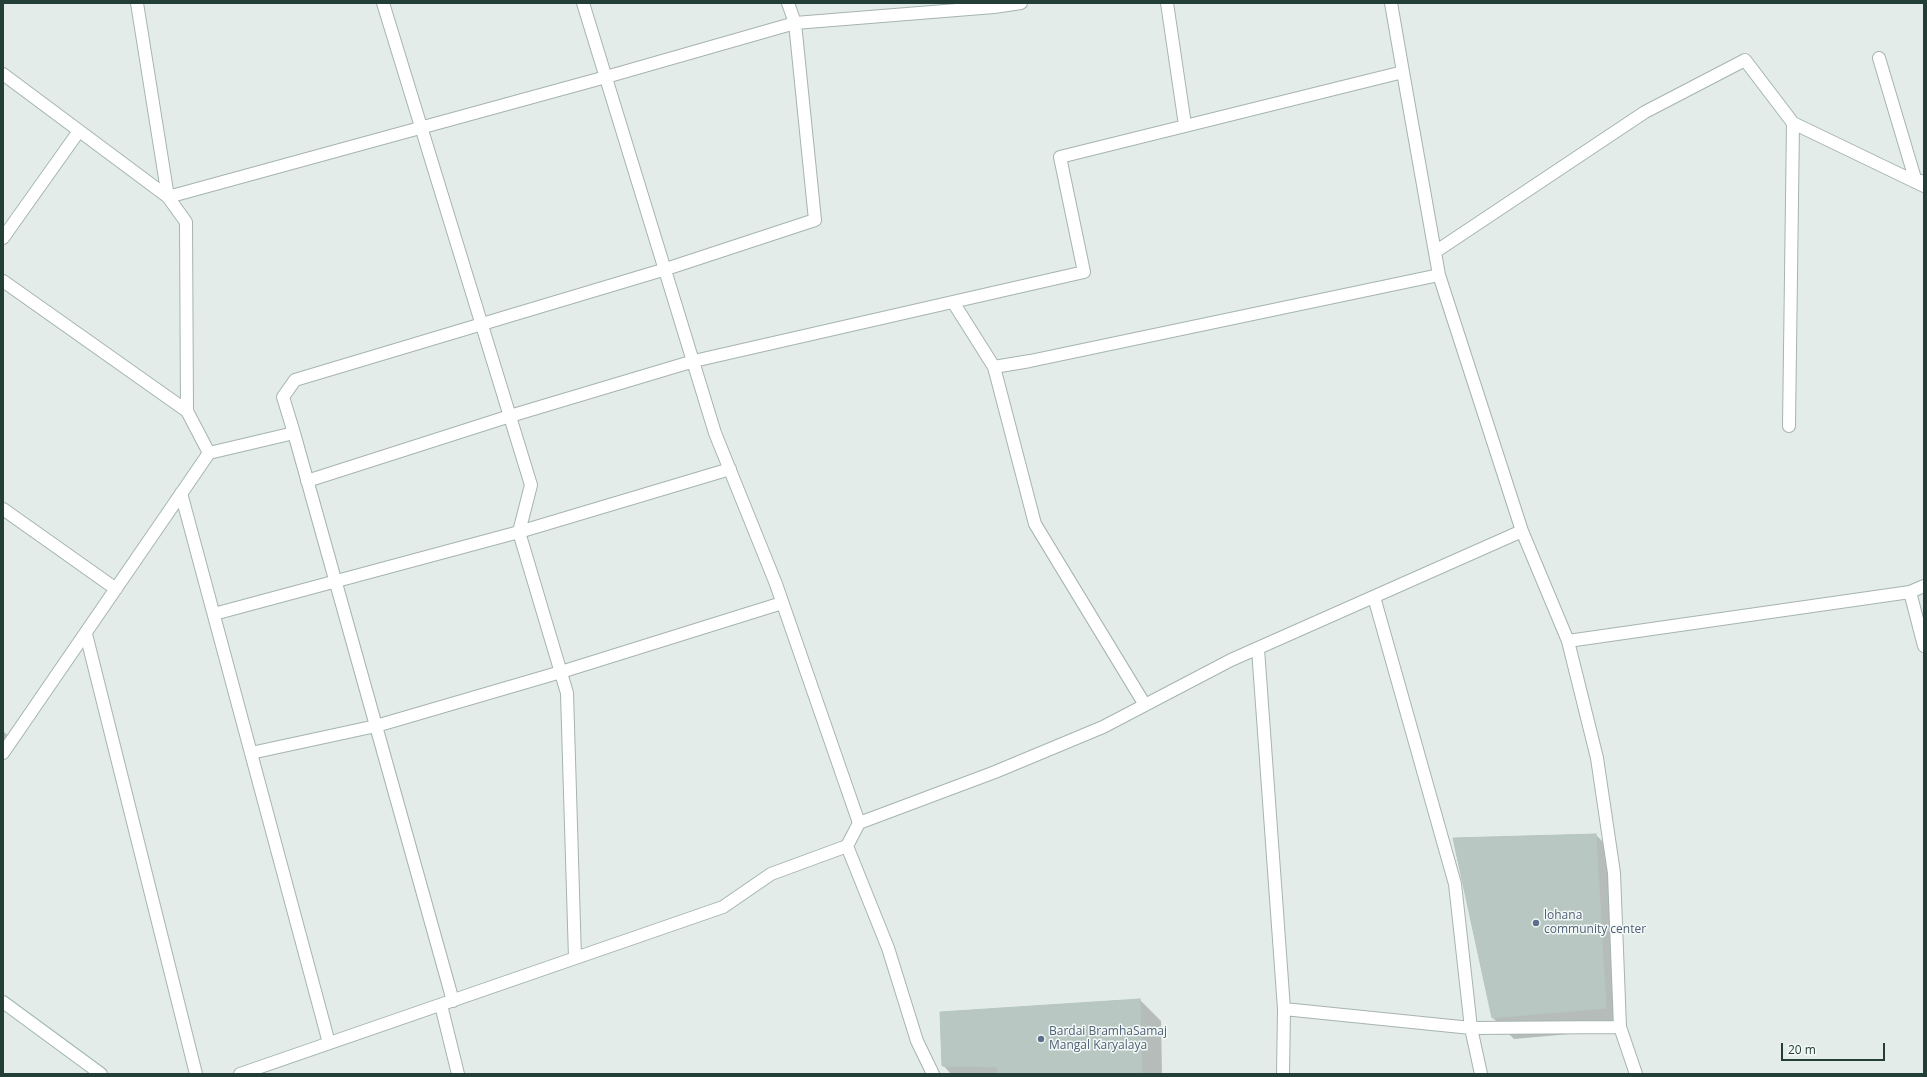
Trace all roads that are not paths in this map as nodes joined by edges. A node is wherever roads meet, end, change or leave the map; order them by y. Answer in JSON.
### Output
{"nodes":[{"id":1,"x":137,"y":3,"type":"edge"},
{"id":2,"x":383,"y":3,"type":"edge"},
{"id":3,"x":583,"y":3,"type":"edge"},
{"id":4,"x":788,"y":3,"type":"edge"},
{"id":5,"x":1021,"y":3,"type":"edge"},
{"id":6,"x":1167,"y":3,"type":"edge"},
{"id":7,"x":1391,"y":3,"type":"edge"},
{"id":8,"x":993,"y":5,"type":"edge"},
{"id":9,"x":795,"y":23,"type":"junction"},
{"id":10,"x":1879,"y":58,"type":"dead end"},
{"id":11,"x":1403,"y":72,"type":"junction"},
{"id":12,"x":3,"y":74,"type":"edge"},
{"id":13,"x":606,"y":77,"type":"junction"},
{"id":14,"x":1793,"y":123,"type":"junction"},
{"id":15,"x":1186,"y":125,"type":"junction"},
{"id":16,"x":422,"y":128,"type":"junction"},
{"id":17,"x":79,"y":131,"type":"junction"},
{"id":18,"x":1921,"y":183,"type":"edge"},
{"id":19,"x":168,"y":197,"type":"junction"},
{"id":20,"x":3,"y":238,"type":"edge"},
{"id":21,"x":1435,"y":252,"type":"junction"},
{"id":22,"x":666,"y":269,"type":"junction"},
{"id":23,"x":1439,"y":275,"type":"junction"},
{"id":24,"x":3,"y":281,"type":"edge"},
{"id":25,"x":953,"y":302,"type":"junction"},
{"id":26,"x":482,"y":324,"type":"junction"},
{"id":27,"x":694,"y":361,"type":"junction"},
{"id":28,"x":994,"y":367,"type":"junction"},
{"id":29,"x":187,"y":411,"type":"junction"},
{"id":30,"x":510,"y":416,"type":"junction"},
{"id":31,"x":1789,"y":426,"type":"dead end"},
{"id":32,"x":294,"y":433,"type":"junction"},
{"id":33,"x":209,"y":453,"type":"junction"},
{"id":34,"x":730,"y":469,"type":"junction"},
{"id":35,"x":307,"y":481,"type":"junction"},
{"id":36,"x":181,"y":494,"type":"junction"},
{"id":37,"x":3,"y":509,"type":"edge"},
{"id":38,"x":1522,"y":531,"type":"junction"},
{"id":39,"x":519,"y":532,"type":"junction"},
{"id":40,"x":336,"y":582,"type":"junction"},
{"id":41,"x":1924,"y":586,"type":"edge"},
{"id":42,"x":116,"y":589,"type":"junction"},
{"id":43,"x":1910,"y":592,"type":"junction"},
{"id":44,"x":1374,"y":598,"type":"junction"},
{"id":45,"x":782,"y":603,"type":"junction"},
{"id":46,"x":214,"y":614,"type":"junction"},
{"id":47,"x":86,"y":634,"type":"junction"},
{"id":48,"x":1568,"y":641,"type":"junction"},
{"id":49,"x":1924,"y":646,"type":"edge"},
{"id":50,"x":1258,"y":649,"type":"junction"},
{"id":51,"x":561,"y":672,"type":"junction"},
{"id":52,"x":1145,"y":705,"type":"junction"},
{"id":53,"x":376,"y":726,"type":"junction"},
{"id":54,"x":3,"y":753,"type":"edge"},
{"id":55,"x":251,"y":753,"type":"junction"},
{"id":56,"x":859,"y":823,"type":"junction"},
{"id":57,"x":847,"y":846,"type":"junction"},
{"id":58,"x":575,"y":958,"type":"junction"},
{"id":59,"x":453,"y":1001,"type":"junction"},
{"id":60,"x":3,"y":1002,"type":"edge"},
{"id":61,"x":441,"y":1005,"type":"junction"},
{"id":62,"x":1284,"y":1009,"type":"junction"},
{"id":63,"x":1620,"y":1027,"type":"junction"},
{"id":64,"x":1471,"y":1028,"type":"junction"},
{"id":65,"x":329,"y":1043,"type":"junction"},
{"id":66,"x":101,"y":1074,"type":"edge"},
{"id":67,"x":196,"y":1074,"type":"edge"},
{"id":68,"x":240,"y":1074,"type":"edge"},
{"id":69,"x":458,"y":1074,"type":"edge"},
{"id":70,"x":933,"y":1074,"type":"edge"},
{"id":71,"x":1283,"y":1074,"type":"edge"},
{"id":72,"x":1481,"y":1074,"type":"edge"},
{"id":73,"x":1636,"y":1074,"type":"edge"}],
"edges":[{"from":1,"to":19,"type":"street"},
{"from":2,"to":16,"type":"street"},
{"from":3,"to":13,"type":"street"},
{"from":4,"to":9,"type":"street"},
{"from":5,"to":8,"type":"street"},
{"from":6,"to":15,"type":"street"},
{"from":7,"to":11,"type":"street"},
{"from":8,"to":9,"type":"street"},
{"from":9,"to":13,"type":"street"},
{"from":9,"to":22,"type":"street"},
{"from":10,"to":18,"type":"street"},
{"from":11,"to":15,"type":"street"},
{"from":11,"to":21,"type":"street"},
{"from":12,"to":17,"type":"street"},
{"from":13,"to":16,"type":"street"},
{"from":13,"to":22,"type":"street"},
{"from":14,"to":18,"type":"street"},
{"from":14,"to":21,"type":"street"},
{"from":14,"to":31,"type":"street"},
{"from":15,"to":25,"type":"street"},
{"from":16,"to":19,"type":"street"},
{"from":16,"to":26,"type":"street"},
{"from":17,"to":19,"type":"street"},
{"from":17,"to":20,"type":"street"},
{"from":19,"to":29,"type":"street"},
{"from":21,"to":23,"type":"street"},
{"from":22,"to":26,"type":"street"},
{"from":22,"to":27,"type":"street"},
{"from":23,"to":28,"type":"street"},
{"from":23,"to":38,"type":"street"},
{"from":24,"to":29,"type":"street"},
{"from":25,"to":27,"type":"street"},
{"from":25,"to":28,"type":"street"},
{"from":26,"to":30,"type":"street"},
{"from":26,"to":32,"type":"street"},
{"from":27,"to":30,"type":"street"},
{"from":27,"to":34,"type":"street"},
{"from":28,"to":52,"type":"street"},
{"from":29,"to":33,"type":"street"},
{"from":30,"to":35,"type":"street"},
{"from":30,"to":39,"type":"street"},
{"from":32,"to":33,"type":"street"},
{"from":32,"to":35,"type":"street"},
{"from":33,"to":36,"type":"street"},
{"from":34,"to":39,"type":"street"},
{"from":34,"to":45,"type":"street"},
{"from":35,"to":40,"type":"street"},
{"from":36,"to":42,"type":"street"},
{"from":36,"to":46,"type":"street"},
{"from":37,"to":42,"type":"street"},
{"from":38,"to":44,"type":"street"},
{"from":38,"to":48,"type":"street"},
{"from":39,"to":40,"type":"street"},
{"from":39,"to":51,"type":"street"},
{"from":40,"to":46,"type":"street"},
{"from":40,"to":53,"type":"street"},
{"from":41,"to":43,"type":"street"},
{"from":42,"to":47,"type":"street"},
{"from":43,"to":48,"type":"street"},
{"from":43,"to":49,"type":"street"},
{"from":44,"to":50,"type":"street"},
{"from":44,"to":64,"type":"street"},
{"from":45,"to":51,"type":"street"},
{"from":45,"to":56,"type":"street"},
{"from":46,"to":55,"type":"street"},
{"from":47,"to":54,"type":"street"},
{"from":47,"to":67,"type":"street"},
{"from":48,"to":63,"type":"street"},
{"from":50,"to":52,"type":"street"},
{"from":50,"to":62,"type":"street"},
{"from":51,"to":53,"type":"street"},
{"from":51,"to":58,"type":"street"},
{"from":52,"to":56,"type":"street"},
{"from":53,"to":55,"type":"street"},
{"from":53,"to":59,"type":"street"},
{"from":55,"to":65,"type":"street"},
{"from":56,"to":57,"type":"street"},
{"from":57,"to":58,"type":"street"},
{"from":57,"to":70,"type":"street"},
{"from":58,"to":59,"type":"street"},
{"from":59,"to":61,"type":"street"},
{"from":60,"to":66,"type":"street"},
{"from":61,"to":65,"type":"street"},
{"from":61,"to":69,"type":"street"},
{"from":62,"to":64,"type":"street"},
{"from":62,"to":71,"type":"street"},
{"from":63,"to":64,"type":"street"},
{"from":63,"to":73,"type":"street"},
{"from":64,"to":72,"type":"street"},
{"from":65,"to":68,"type":"street"}]}
